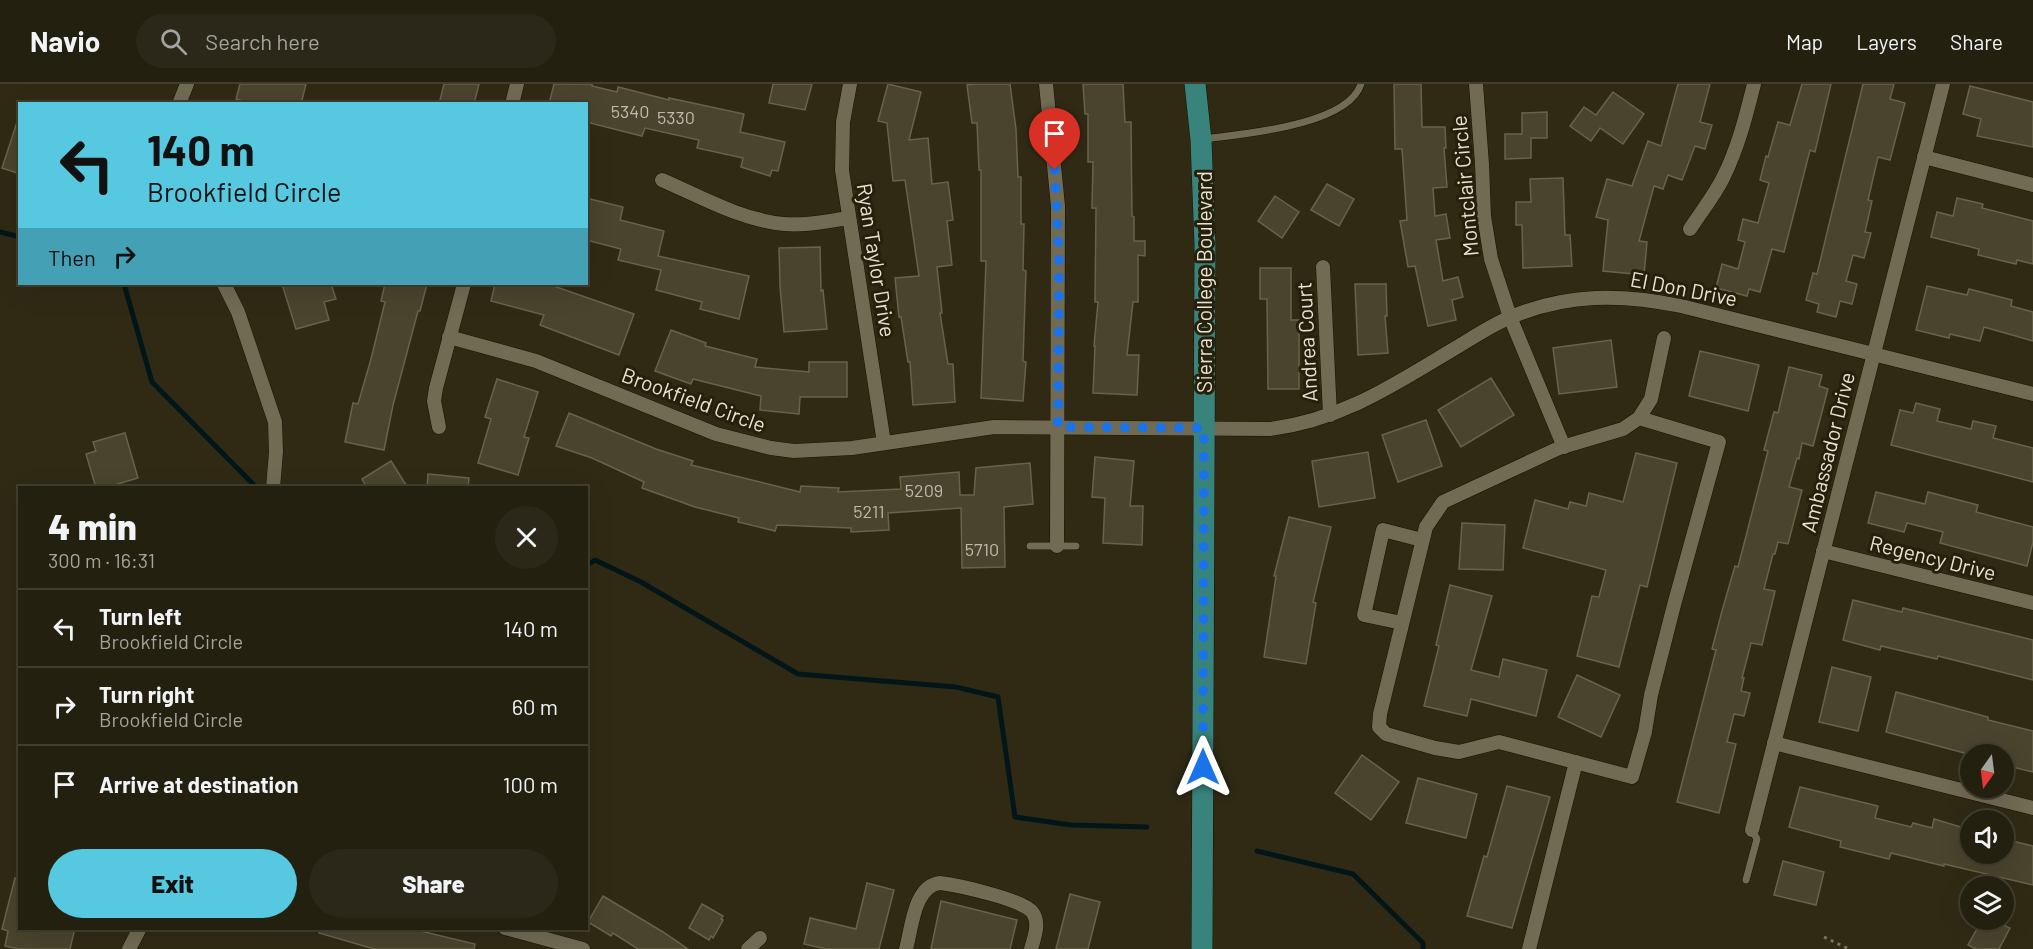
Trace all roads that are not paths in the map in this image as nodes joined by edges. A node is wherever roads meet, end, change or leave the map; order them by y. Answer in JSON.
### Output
{"nodes":[{"id":1,"x":187,"y":84,"type":"edge"},
{"id":2,"x":517,"y":84,"type":"edge"},
{"id":3,"x":850,"y":84,"type":"edge"},
{"id":4,"x":1046,"y":84,"type":"edge"},
{"id":5,"x":1195,"y":84,"type":"edge"},
{"id":6,"x":1361,"y":84,"type":"edge"},
{"id":7,"x":1476,"y":84,"type":"edge"},
{"id":8,"x":1754,"y":84,"type":"edge"},
{"id":9,"x":1943,"y":84,"type":"edge"},
{"id":10,"x":180,"y":102,"type":"edge"},
{"id":11,"x":512,"y":102,"type":"edge"},
{"id":12,"x":1201,"y":140,"type":"junction"},
{"id":13,"x":1924,"y":157,"type":"junction"},
{"id":14,"x":662,"y":180,"type":"dead end"},
{"id":15,"x":2033,"y":185,"type":"edge"},
{"id":16,"x":849,"y":218,"type":"junction"},
{"id":17,"x":1690,"y":229,"type":"dead end"},
{"id":18,"x":1323,"y":267,"type":"dead end"},
{"id":19,"x":224,"y":285,"type":"edge"},
{"id":20,"x":464,"y":285,"type":"edge"},
{"id":21,"x":1510,"y":317,"type":"junction"},
{"id":22,"x":449,"y":337,"type":"junction"},
{"id":23,"x":1664,"y":338,"type":"dead end"},
{"id":24,"x":1874,"y":354,"type":"junction"},
{"id":25,"x":2033,"y":394,"type":"edge"},
{"id":26,"x":1330,"y":415,"type":"junction"},
{"id":27,"x":1640,"y":418,"type":"junction"},
{"id":28,"x":438,"y":427,"type":"dead end"},
{"id":29,"x":1058,"y":427,"type":"junction"},
{"id":30,"x":1204,"y":428,"type":"junction"},
{"id":31,"x":884,"y":443,"type":"junction"},
{"id":32,"x":1564,"y":447,"type":"junction"},
{"id":33,"x":273,"y":486,"type":"edge"},
{"id":34,"x":1422,"y":540,"type":"junction"},
{"id":35,"x":1030,"y":546,"type":"dead end"},
{"id":36,"x":1057,"y":546,"type":"junction"},
{"id":37,"x":1076,"y":546,"type":"dead end"},
{"id":38,"x":1823,"y":551,"type":"junction"},
{"id":39,"x":2033,"y":603,"type":"edge"},
{"id":40,"x":1402,"y":623,"type":"junction"},
{"id":41,"x":1774,"y":743,"type":"junction"},
{"id":42,"x":1576,"y":762,"type":"junction"},
{"id":43,"x":2033,"y":808,"type":"edge"},
{"id":44,"x":1752,"y":830,"type":"joint"},
{"id":45,"x":1746,"y":880,"type":"dead end"},
{"id":46,"x":139,"y":930,"type":"edge"},
{"id":47,"x":512,"y":930,"type":"edge"},
{"id":48,"x":760,"y":938,"type":"dead end"},
{"id":49,"x":129,"y":949,"type":"edge"},
{"id":50,"x":582,"y":949,"type":"edge"},
{"id":51,"x":748,"y":949,"type":"edge"},
{"id":52,"x":906,"y":949,"type":"edge"},
{"id":53,"x":1031,"y":949,"type":"edge"},
{"id":54,"x":1202,"y":949,"type":"edge"},
{"id":55,"x":1529,"y":949,"type":"edge"}],
"edges":[{"from":1,"to":10,"type":"street"},
{"from":2,"to":11,"type":"street"},
{"from":3,"to":16,"type":"street","name":"Ryan Taylor Drive"},
{"from":4,"to":29,"type":"street"},
{"from":5,"to":12,"type":"main road","name":"Sierra College Boulevard"},
{"from":6,"to":12,"type":"lane"},
{"from":7,"to":21,"type":"street","name":"Montclair Circle"},
{"from":8,"to":17,"type":"street"},
{"from":9,"to":13,"type":"street","name":"Ambassador Drive"},
{"from":12,"to":30,"type":"main road","name":"Sierra College Boulevard"},
{"from":13,"to":15,"type":"street"},
{"from":13,"to":24,"type":"street","name":"Ambassador Drive"},
{"from":14,"to":16,"type":"street"},
{"from":16,"to":31,"type":"street","name":"Ryan Taylor Drive"},
{"from":18,"to":26,"type":"street","name":"Andrea Court"},
{"from":19,"to":33,"type":"street"},
{"from":20,"to":22,"type":"street"},
{"from":21,"to":24,"type":"street","name":"El Don Drive"},
{"from":21,"to":26,"type":"street","name":"El Don Drive"},
{"from":21,"to":32,"type":"street","name":"Montclair Circle"},
{"from":22,"to":28,"type":"street"},
{"from":22,"to":31,"type":"street","name":"Brookfield Circle"},
{"from":23,"to":27,"type":"street"},
{"from":24,"to":25,"type":"street","name":"El Don Drive"},
{"from":24,"to":38,"type":"street","name":"Ambassador Drive"},
{"from":26,"to":30,"type":"street","name":"El Don Drive"},
{"from":27,"to":32,"type":"street"},
{"from":27,"to":42,"type":"street"},
{"from":29,"to":30,"type":"street","name":"Brookfield Circle"},
{"from":29,"to":31,"type":"street","name":"Brookfield Circle"},
{"from":29,"to":36,"type":"street"},
{"from":30,"to":54,"type":"main road","name":"Sierra College Boulevard"},
{"from":32,"to":34,"type":"street"},
{"from":34,"to":40,"type":"street"},
{"from":34,"to":40,"type":"street"},
{"from":35,"to":36,"type":"lane"},
{"from":36,"to":37,"type":"lane"},
{"from":38,"to":39,"type":"street","name":"Regency Drive"},
{"from":38,"to":41,"type":"street","name":"Ambassador Drive"},
{"from":40,"to":42,"type":"street"},
{"from":41,"to":43,"type":"street"},
{"from":41,"to":44,"type":"street","name":"Ambassador Drive"},
{"from":42,"to":55,"type":"street"},
{"from":44,"to":45,"type":"lane"},
{"from":46,"to":49,"type":"street"},
{"from":47,"to":50,"type":"street"},
{"from":48,"to":51,"type":"street"},
{"from":52,"to":53,"type":"street"}]}
